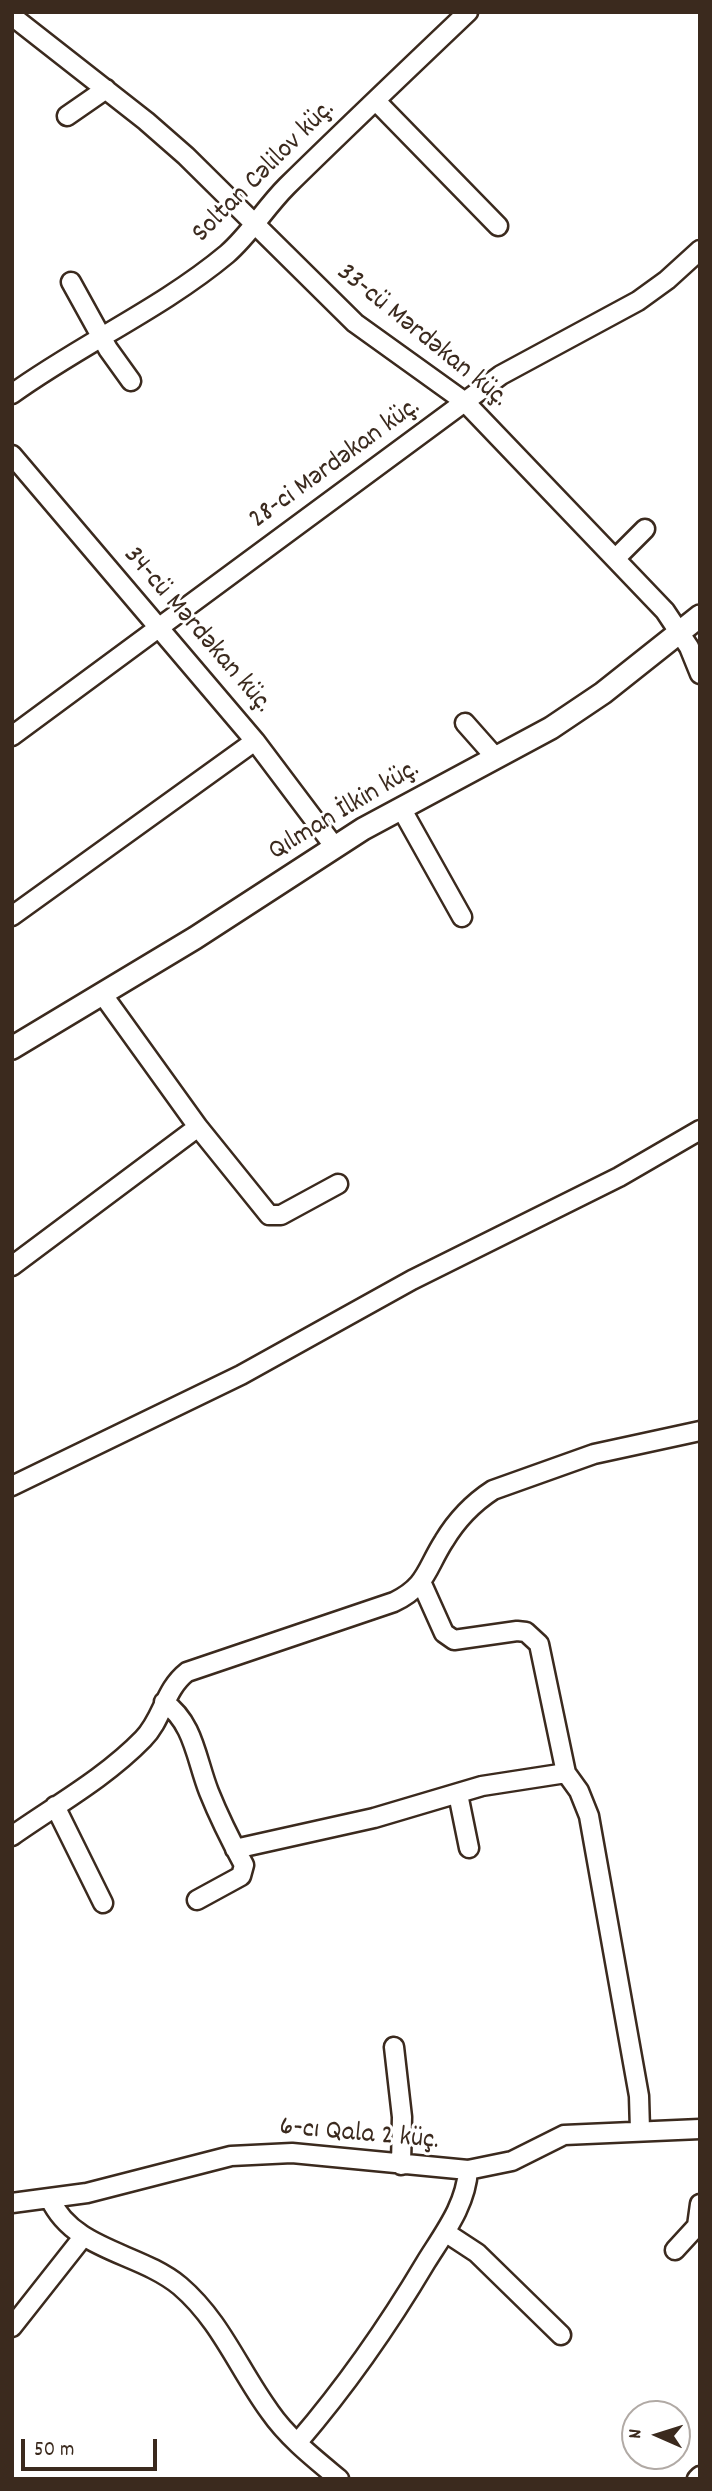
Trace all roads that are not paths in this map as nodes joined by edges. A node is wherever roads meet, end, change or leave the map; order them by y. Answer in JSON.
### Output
{"nodes":[{"id":1,"x":468,"y":12,"type":"edge"},
{"id":2,"x":12,"y":16,"type":"edge"},
{"id":3,"x":106,"y":89,"type":"junction"},
{"id":4,"x":376,"y":101,"type":"junction"},
{"id":5,"x":66,"y":116,"type":"dead end"},
{"id":6,"x":256,"y":224,"type":"junction"},
{"id":7,"x":498,"y":226,"type":"dead end"},
{"id":8,"x":700,"y":250,"type":"edge"},
{"id":9,"x":71,"y":282,"type":"dead end"},
{"id":10,"x":102,"y":335,"type":"junction"},
{"id":11,"x":131,"y":381,"type":"dead end"},
{"id":12,"x":12,"y":394,"type":"edge"},
{"id":13,"x":465,"y":402,"type":"junction"},
{"id":14,"x":12,"y":455,"type":"edge"},
{"id":15,"x":645,"y":529,"type":"dead end"},
{"id":16,"x":617,"y":558,"type":"junction"},
{"id":17,"x":700,"y":616,"type":"edge"},
{"id":18,"x":157,"y":629,"type":"junction"},
{"id":19,"x":680,"y":632,"type":"junction"},
{"id":20,"x":700,"y":674,"type":"edge"},
{"id":21,"x":465,"y":723,"type":"dead end"},
{"id":22,"x":12,"y":736,"type":"edge"},
{"id":23,"x":255,"y":741,"type":"junction"},
{"id":24,"x":496,"y":758,"type":"junction"},
{"id":25,"x":401,"y":808,"type":"junction"},
{"id":26,"x":334,"y":846,"type":"junction"},
{"id":27,"x":12,"y":916,"type":"edge"},
{"id":28,"x":462,"y":917,"type":"dead end"},
{"id":29,"x":103,"y":995,"type":"junction"},
{"id":30,"x":12,"y":1048,"type":"edge"},
{"id":31,"x":198,"y":1127,"type":"junction"},
{"id":32,"x":700,"y":1130,"type":"edge"},
{"id":33,"x":338,"y":1184,"type":"dead end"},
{"id":34,"x":12,"y":1266,"type":"edge"},
{"id":35,"x":700,"y":1431,"type":"edge"},
{"id":36,"x":12,"y":1486,"type":"edge"},
{"id":37,"x":422,"y":1584,"type":"junction"},
{"id":38,"x":164,"y":1702,"type":"junction"},
{"id":39,"x":566,"y":1773,"type":"junction"},
{"id":40,"x":458,"y":1794,"type":"junction"},
{"id":41,"x":55,"y":1806,"type":"junction"},
{"id":42,"x":12,"y":1836,"type":"edge"},
{"id":43,"x":469,"y":1848,"type":"dead end"},
{"id":44,"x":235,"y":1849,"type":"junction"},
{"id":45,"x":197,"y":1900,"type":"dead end"},
{"id":46,"x":103,"y":1903,"type":"dead end"},
{"id":47,"x":394,"y":2047,"type":"dead end"},
{"id":48,"x":700,"y":2129,"type":"edge"},
{"id":49,"x":640,"y":2130,"type":"junction"},
{"id":50,"x":401,"y":2165,"type":"junction"},
{"id":51,"x":468,"y":2170,"type":"junction"},
{"id":52,"x":50,"y":2199,"type":"junction"},
{"id":53,"x":12,"y":2203,"type":"edge"},
{"id":54,"x":700,"y":2204,"type":"edge"},
{"id":55,"x":444,"y":2232,"type":"junction"},
{"id":56,"x":83,"y":2237,"type":"junction"},
{"id":57,"x":675,"y":2250,"type":"dead end"},
{"id":58,"x":12,"y":2327,"type":"edge"},
{"id":59,"x":561,"y":2335,"type":"dead end"},
{"id":60,"x":298,"y":2442,"type":"junction"},
{"id":61,"x":339,"y":2479,"type":"edge"}],
"edges":[{"from":1,"to":4,"type":"street","name":"Soltan Cəlilov küç."},
{"from":2,"to":3,"type":"street","name":"33-cü Mərdəkan küç."},
{"from":3,"to":5,"type":"street"},
{"from":3,"to":6,"type":"street","name":"33-cü Mərdəkan küç."},
{"from":4,"to":6,"type":"street","name":"Soltan Cəlilov küç."},
{"from":4,"to":7,"type":"street"},
{"from":6,"to":10,"type":"street","name":"Soltan Cəlilov küç."},
{"from":6,"to":13,"type":"street","name":"33-cü Mərdəkan küç."},
{"from":8,"to":13,"type":"street","name":"28-ci Mərdəkan küç."},
{"from":9,"to":10,"type":"street"},
{"from":10,"to":11,"type":"street"},
{"from":10,"to":12,"type":"street","name":"Soltan Cəlilov küç."},
{"from":13,"to":16,"type":"street","name":"33-cü Mərdəkan küç."},
{"from":13,"to":18,"type":"street","name":"28-ci Mərdəkan küç."},
{"from":14,"to":18,"type":"street","name":"34-cü Mərdəkan küç."},
{"from":15,"to":16,"type":"street"},
{"from":16,"to":19,"type":"street","name":"33-cü Mərdəkan küç."},
{"from":17,"to":19,"type":"street","name":"Qılman İlkin küç."},
{"from":18,"to":22,"type":"street","name":"28-ci Mərdəkan küç."},
{"from":18,"to":23,"type":"street","name":"34-cü Mərdəkan küç."},
{"from":19,"to":20,"type":"street","name":"33-cü Mərdəkan küç."},
{"from":19,"to":24,"type":"street","name":"Qılman İlkin küç."},
{"from":21,"to":24,"type":"street"},
{"from":23,"to":26,"type":"street","name":"34-cü Mərdəkan küç."},
{"from":23,"to":27,"type":"street"},
{"from":24,"to":25,"type":"street","name":"Qılman İlkin küç."},
{"from":25,"to":26,"type":"street","name":"Qılman İlkin küç."},
{"from":25,"to":28,"type":"street"},
{"from":26,"to":29,"type":"street","name":"Qılman İlkin küç."},
{"from":29,"to":30,"type":"street","name":"Qılman İlkin küç."},
{"from":29,"to":31,"type":"street"},
{"from":31,"to":33,"type":"street"},
{"from":31,"to":34,"type":"street"},
{"from":32,"to":36,"type":"street"},
{"from":35,"to":37,"type":"street"},
{"from":37,"to":38,"type":"street"},
{"from":37,"to":39,"type":"street"},
{"from":38,"to":41,"type":"street"},
{"from":38,"to":44,"type":"street"},
{"from":39,"to":40,"type":"street"},
{"from":39,"to":49,"type":"street"},
{"from":40,"to":43,"type":"street"},
{"from":40,"to":44,"type":"street"},
{"from":41,"to":42,"type":"street"},
{"from":41,"to":46,"type":"street"},
{"from":44,"to":45,"type":"street"},
{"from":47,"to":50,"type":"street"},
{"from":48,"to":49,"type":"street","name":"6-cı Qala 2 küç."},
{"from":49,"to":51,"type":"street","name":"6-cı Qala 2 küç."},
{"from":50,"to":51,"type":"street","name":"6-cı Qala 2 küç."},
{"from":50,"to":52,"type":"street","name":"6-cı Qala 2 küç."},
{"from":51,"to":55,"type":"street"},
{"from":52,"to":53,"type":"street","name":"6-cı Qala 2 küç."},
{"from":52,"to":56,"type":"street"},
{"from":54,"to":57,"type":"street"},
{"from":55,"to":59,"type":"street"},
{"from":55,"to":60,"type":"street"},
{"from":56,"to":58,"type":"street"},
{"from":56,"to":60,"type":"street"},
{"from":60,"to":61,"type":"street"}]}
